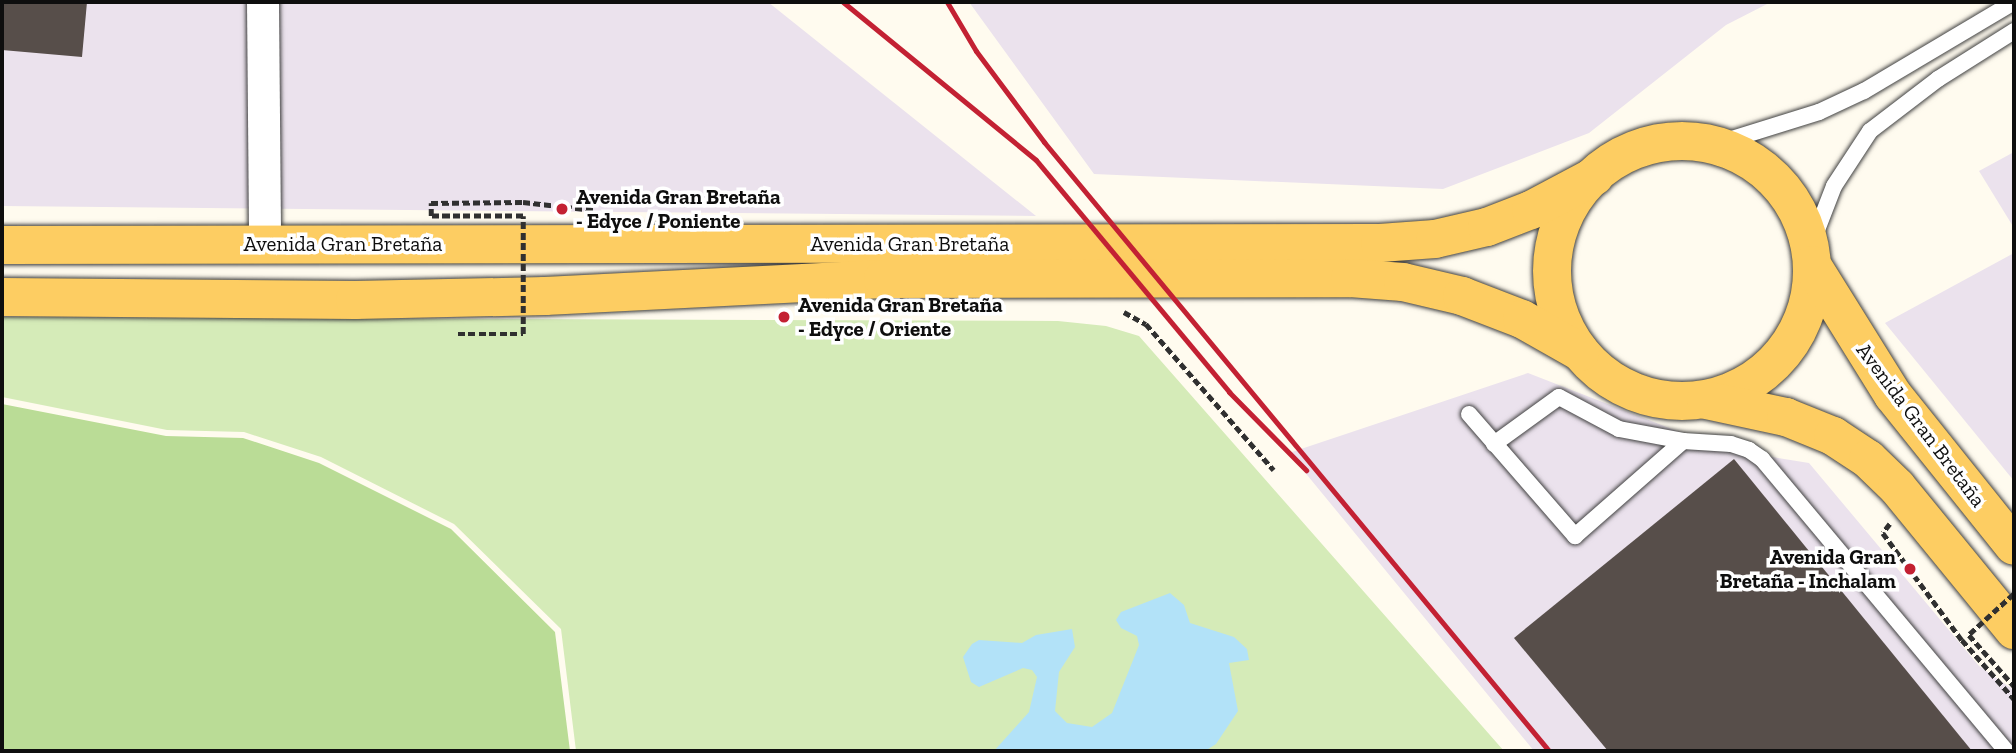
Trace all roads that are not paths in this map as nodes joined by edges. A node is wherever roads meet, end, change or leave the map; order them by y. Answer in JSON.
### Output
{"nodes":[{"id":1,"x":263,"y":2,"type":"edge"},
{"id":2,"x":2014,"y":2,"type":"edge"},
{"id":3,"x":2014,"y":31,"type":"edge"},
{"id":4,"x":1713,"y":145,"type":"junction"},
{"id":5,"x":1595,"y":176,"type":"junction"},
{"id":6,"x":265,"y":244,"type":"junction"},
{"id":7,"x":2,"y":245,"type":"edge"},
{"id":8,"x":1811,"y":257,"type":"junction"},
{"id":9,"x":2,"y":297,"type":"edge"},
{"id":10,"x":355,"y":300,"type":"junction"},
{"id":11,"x":1580,"y":352,"type":"junction"},
{"id":12,"x":1704,"y":400,"type":"junction"},
{"id":13,"x":1469,"y":414,"type":"dead end"},
{"id":14,"x":1683,"y":441,"type":"junction"},
{"id":15,"x":1494,"y":444,"type":"junction"},
{"id":16,"x":2014,"y":546,"type":"edge"},
{"id":17,"x":2014,"y":630,"type":"edge"},
{"id":18,"x":2006,"y":751,"type":"edge"}],
"edges":[{"from":1,"to":6,"type":"street"},
{"from":2,"to":4,"type":"lane"},
{"from":3,"to":8,"type":"lane"},
{"from":4,"to":5,"type":"main road"},
{"from":4,"to":8,"type":"main road"},
{"from":5,"to":6,"type":"main road","name":"Avenida Gran Bretaña"},
{"from":5,"to":11,"type":"main road"},
{"from":6,"to":7,"type":"main road","name":"Avenida Gran Bretaña"},
{"from":6,"to":10,"type":"main road"},
{"from":8,"to":12,"type":"main road"},
{"from":8,"to":16,"type":"main road","name":"Avenida Gran Bretaña"},
{"from":9,"to":10,"type":"main road","name":"Avenida Gran Bretaña"},
{"from":10,"to":11,"type":"main road","name":"Avenida Gran Bretaña"},
{"from":11,"to":12,"type":"main road"},
{"from":12,"to":17,"type":"main road"},
{"from":13,"to":15,"type":"lane"},
{"from":14,"to":15,"type":"lane"},
{"from":14,"to":15,"type":"lane"},
{"from":14,"to":18,"type":"lane"}]}
